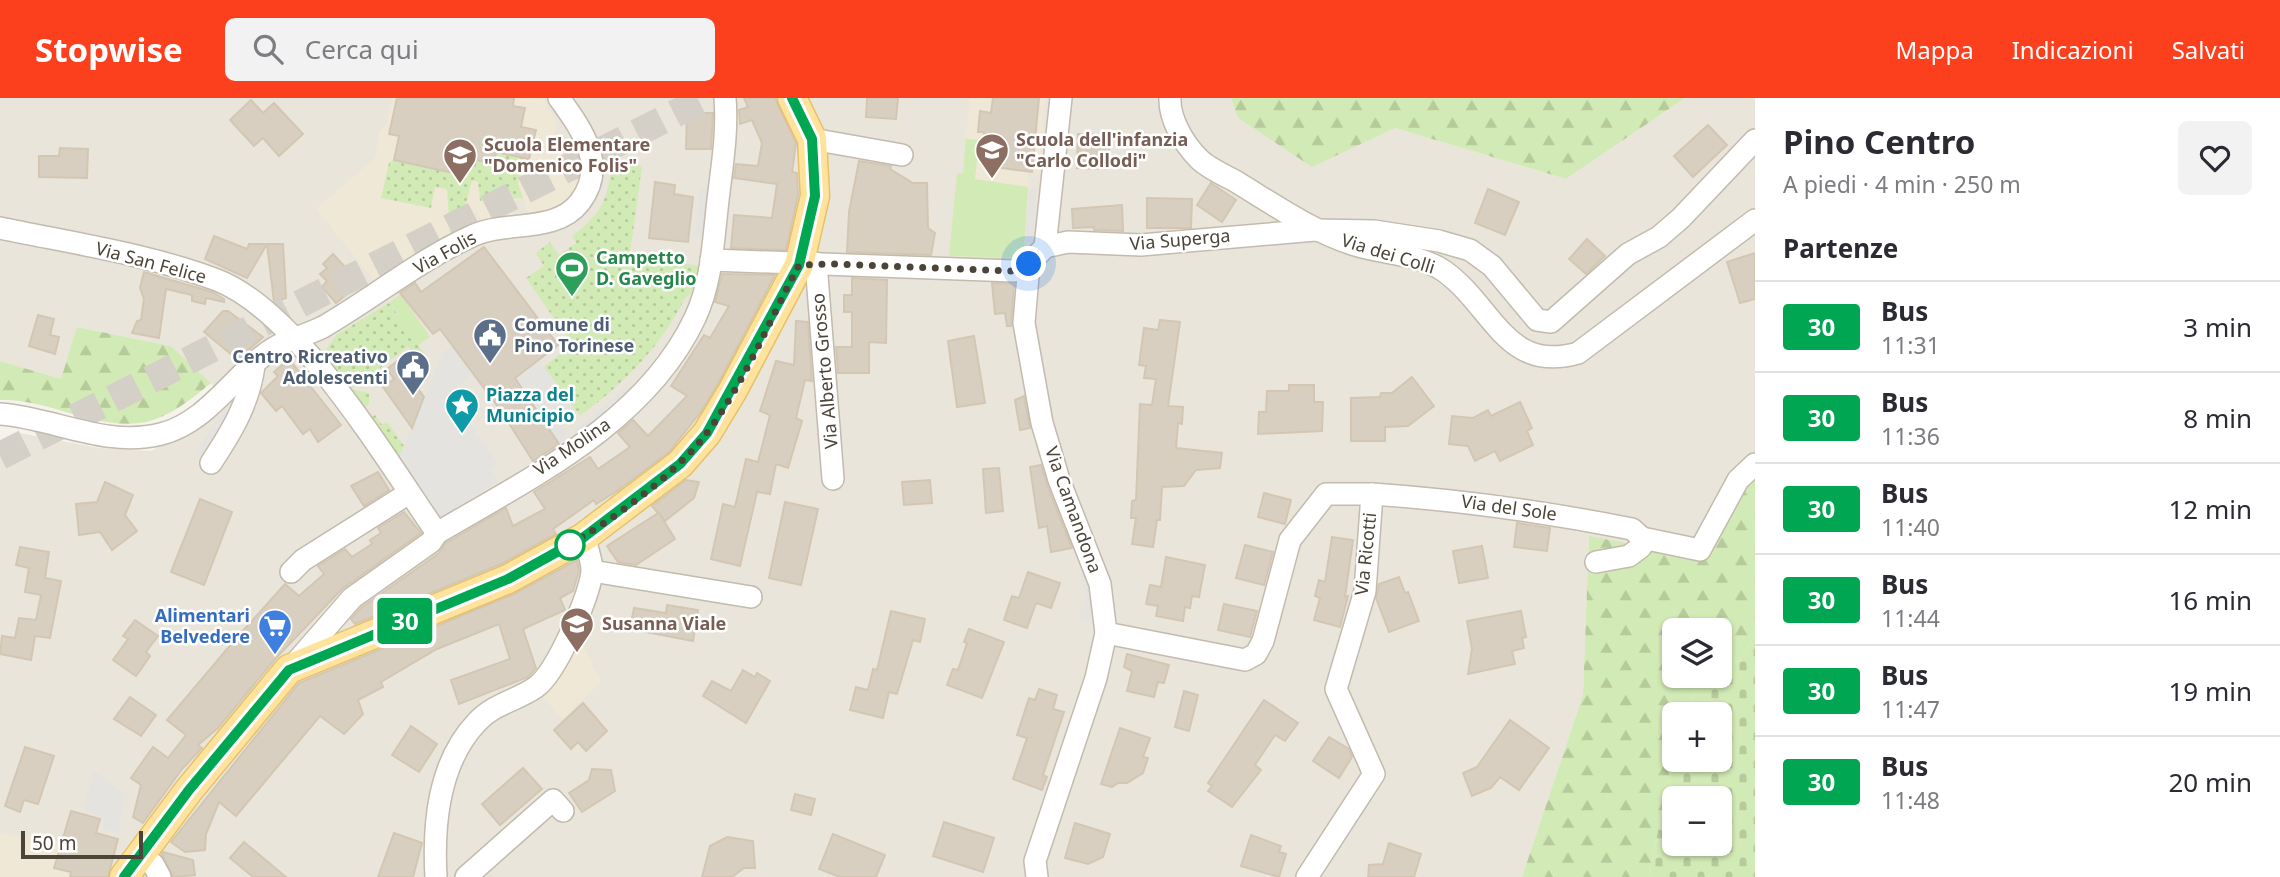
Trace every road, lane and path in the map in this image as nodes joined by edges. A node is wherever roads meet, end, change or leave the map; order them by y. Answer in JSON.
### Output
{"nodes":[{"id":1,"x":559,"y":98,"type":"edge"},
{"id":2,"x":725,"y":98,"type":"edge"},
{"id":3,"x":792,"y":98,"type":"edge"},
{"id":4,"x":1061,"y":98,"type":"edge"},
{"id":5,"x":1170,"y":98,"type":"edge"},
{"id":6,"x":812,"y":139,"type":"junction"},
{"id":7,"x":1755,"y":140,"type":"edge"},
{"id":8,"x":902,"y":155,"type":"dead end"},
{"id":9,"x":1755,"y":220,"type":"edge"},
{"id":10,"x":0,"y":229,"type":"edge"},
{"id":11,"x":1315,"y":230,"type":"junction"},
{"id":12,"x":1045,"y":247,"type":"junction"},
{"id":13,"x":711,"y":260,"type":"junction"},
{"id":14,"x":807,"y":264,"type":"junction"},
{"id":15,"x":1029,"y":264,"type":"junction"},
{"id":16,"x":296,"y":339,"type":"junction"},
{"id":17,"x":254,"y":366,"type":"junction"},
{"id":18,"x":0,"y":414,"type":"edge"},
{"id":19,"x":211,"y":463,"type":"dead end"},
{"id":20,"x":1755,"y":464,"type":"edge"},
{"id":21,"x":834,"y":480,"type":"dead end"},
{"id":22,"x":410,"y":493,"type":"junction"},
{"id":23,"x":1372,"y":494,"type":"junction"},
{"id":24,"x":437,"y":533,"type":"junction"},
{"id":25,"x":584,"y":537,"type":"junction"},
{"id":26,"x":1642,"y":538,"type":"junction"},
{"id":27,"x":1596,"y":562,"type":"dead end"},
{"id":28,"x":592,"y":571,"type":"junction"},
{"id":29,"x":291,"y":572,"type":"dead end"},
{"id":30,"x":751,"y":597,"type":"dead end"},
{"id":31,"x":1106,"y":633,"type":"junction"},
{"id":32,"x":289,"y":670,"type":"junction"},
{"id":33,"x":563,"y":811,"type":"dead end"},
{"id":34,"x":152,"y":864,"type":"edge"},
{"id":35,"x":124,"y":877,"type":"edge"},
{"id":36,"x":436,"y":877,"type":"edge"},
{"id":37,"x":467,"y":877,"type":"edge"},
{"id":38,"x":1037,"y":877,"type":"edge"},
{"id":39,"x":1307,"y":877,"type":"edge"}],
"edges":[{"from":1,"to":16,"type":"street","name":"Via Folis"},
{"from":2,"to":13,"type":"street","name":"Via Molina"},
{"from":3,"to":6,"type":"main road"},
{"from":4,"to":12,"type":"street"},
{"from":5,"to":11,"type":"street","name":"Via dei Colli"},
{"from":6,"to":8,"type":"street"},
{"from":6,"to":14,"type":"main road"},
{"from":7,"to":11,"type":"street","name":"Via Superga"},
{"from":9,"to":11,"type":"street","name":"Via dei Colli"},
{"from":10,"to":16,"type":"street","name":"Via San Felice"},
{"from":11,"to":12,"type":"street","name":"Via Superga"},
{"from":12,"to":15,"type":"street"},
{"from":13,"to":14,"type":"street"},
{"from":13,"to":24,"type":"street","name":"Via Molina"},
{"from":14,"to":15,"type":"street"},
{"from":14,"to":21,"type":"street","name":"Via Alberto Grosso"},
{"from":14,"to":25,"type":"main road"},
{"from":15,"to":31,"type":"street","name":"Via Camandona"},
{"from":16,"to":17,"type":"street","name":"Via Folis"},
{"from":16,"to":22,"type":"street","name":"Via San Felice"},
{"from":17,"to":18,"type":"street","name":"Via Folis"},
{"from":17,"to":19,"type":"street"},
{"from":20,"to":26,"type":"street","name":"Via del Sole"},
{"from":22,"to":24,"type":"street","name":"Via San Felice"},
{"from":22,"to":29,"type":"street"},
{"from":23,"to":26,"type":"street","name":"Via del Sole"},
{"from":23,"to":31,"type":"street","name":"Via Ricotti"},
{"from":23,"to":39,"type":"street","name":"Via Ricotti"},
{"from":24,"to":32,"type":"street","name":"Via Molina"},
{"from":25,"to":28,"type":"street"},
{"from":25,"to":32,"type":"main road"},
{"from":26,"to":27,"type":"street"},
{"from":28,"to":30,"type":"street"},
{"from":28,"to":36,"type":"street"},
{"from":31,"to":38,"type":"street","name":"Via Camandona"},
{"from":32,"to":34,"type":"main road"},
{"from":33,"to":37,"type":"street"},
{"from":34,"to":35,"type":"main road"}]}
